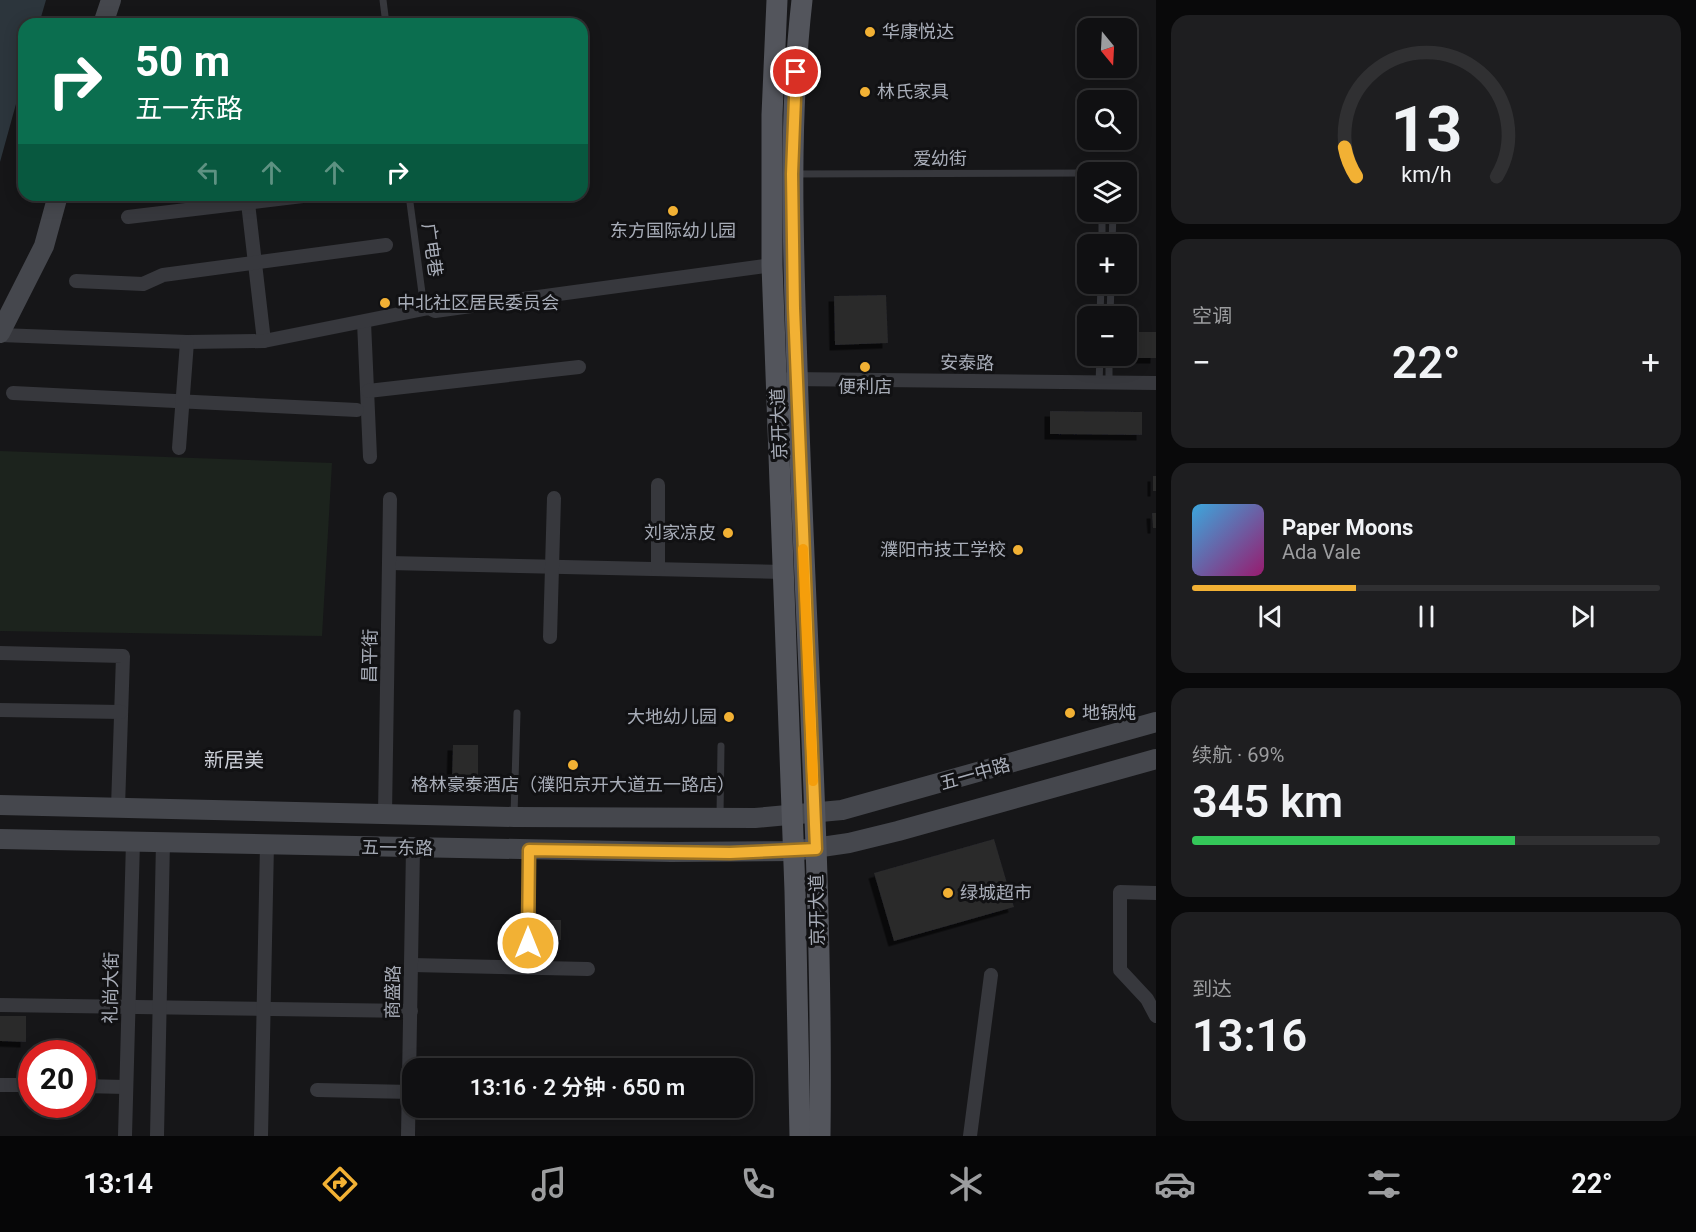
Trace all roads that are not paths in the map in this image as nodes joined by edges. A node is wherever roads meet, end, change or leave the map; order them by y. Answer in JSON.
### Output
{"nodes":[{"id":1,"x":111,"y":0,"type":"edge"},
{"id":2,"x":383,"y":0,"type":"edge"},
{"id":3,"x":777,"y":0,"type":"edge"},
{"id":4,"x":802,"y":0,"type":"edge"},
{"id":5,"x":105,"y":18,"type":"edge"},
{"id":6,"x":385,"y":18,"type":"edge"},
{"id":7,"x":1077,"y":173,"type":"edge"},
{"id":8,"x":792,"y":174,"type":"junction"},
{"id":9,"x":56,"y":201,"type":"edge"},
{"id":10,"x":264,"y":201,"type":"edge"},
{"id":11,"x":410,"y":201,"type":"edge"},
{"id":12,"x":248,"y":203,"type":"junction"},
{"id":13,"x":128,"y":217,"type":"dead end"},
{"id":14,"x":386,"y":245,"type":"dead end"},
{"id":15,"x":255,"y":263,"type":"junction"},
{"id":16,"x":772,"y":266,"type":"junction"},
{"id":17,"x":76,"y":281,"type":"dead end"},
{"id":18,"x":429,"y":308,"type":"junction"},
{"id":19,"x":364,"y":322,"type":"junction"},
{"id":20,"x":0,"y":334,"type":"edge"},
{"id":21,"x":264,"y":341,"type":"junction"},
{"id":22,"x":187,"y":342,"type":"junction"},
{"id":23,"x":1101,"y":366,"type":"edge"},
{"id":24,"x":1107,"y":366,"type":"edge"},
{"id":25,"x":579,"y":367,"type":"dead end"},
{"id":26,"x":787,"y":380,"type":"junction"},
{"id":27,"x":1104,"y":383,"type":"junction"},
{"id":28,"x":1156,"y":384,"type":"edge"},
{"id":29,"x":368,"y":391,"type":"junction"},
{"id":30,"x":13,"y":393,"type":"dead end"},
{"id":31,"x":182,"y":402,"type":"junction"},
{"id":32,"x":357,"y":410,"type":"dead end"},
{"id":33,"x":179,"y":448,"type":"dead end"},
{"id":34,"x":370,"y":457,"type":"dead end"},
{"id":35,"x":658,"y":485,"type":"dead end"},
{"id":36,"x":554,"y":498,"type":"dead end"},
{"id":37,"x":390,"y":499,"type":"dead end"},
{"id":38,"x":389,"y":563,"type":"junction"},
{"id":39,"x":552,"y":567,"type":"junction"},
{"id":40,"x":658,"y":569,"type":"junction"},
{"id":41,"x":784,"y":572,"type":"junction"},
{"id":42,"x":550,"y":637,"type":"dead end"},
{"id":43,"x":0,"y":653,"type":"edge"},
{"id":44,"x":0,"y":710,"type":"edge"},
{"id":45,"x":121,"y":712,"type":"junction"},
{"id":46,"x":517,"y":712,"type":"dead end"},
{"id":47,"x":1156,"y":722,"type":"edge"},
{"id":48,"x":721,"y":746,"type":"dead end"},
{"id":49,"x":1156,"y":759,"type":"edge"},
{"id":50,"x":0,"y":805,"type":"edge"},
{"id":51,"x":117,"y":807,"type":"junction"},
{"id":52,"x":814,"y":813,"type":"junction"},
{"id":53,"x":385,"y":814,"type":"junction"},
{"id":54,"x":793,"y":816,"type":"junction"},
{"id":55,"x":514,"y":817,"type":"junction"},
{"id":56,"x":720,"y":819,"type":"junction"},
{"id":57,"x":0,"y":839,"type":"edge"},
{"id":58,"x":133,"y":841,"type":"junction"},
{"id":59,"x":163,"y":842,"type":"junction"},
{"id":60,"x":267,"y":844,"type":"junction"},
{"id":61,"x":413,"y":848,"type":"junction"},
{"id":62,"x":816,"y":849,"type":"junction"},
{"id":63,"x":529,"y":850,"type":"junction"},
{"id":64,"x":794,"y":851,"type":"junction"},
{"id":65,"x":1156,"y":893,"type":"edge"},
{"id":66,"x":412,"y":966,"type":"junction"},
{"id":67,"x":528,"y":967,"type":"junction"},
{"id":68,"x":588,"y":969,"type":"dead end"},
{"id":69,"x":991,"y":975,"type":"dead end"},
{"id":70,"x":0,"y":1005,"type":"edge"},
{"id":71,"x":129,"y":1007,"type":"junction"},
{"id":72,"x":159,"y":1007,"type":"junction"},
{"id":73,"x":264,"y":1009,"type":"junction"},
{"id":74,"x":411,"y":1011,"type":"junction"},
{"id":75,"x":1156,"y":1016,"type":"edge"},
{"id":76,"x":411,"y":1058,"type":"edge"},
{"id":77,"x":0,"y":1085,"type":"edge"},
{"id":78,"x":18,"y":1085,"type":"edge"},
{"id":79,"x":96,"y":1086,"type":"edge"},
{"id":80,"x":126,"y":1087,"type":"junction"},
{"id":81,"x":316,"y":1090,"type":"dead end"},
{"id":82,"x":402,"y":1092,"type":"edge"},
{"id":83,"x":409,"y":1118,"type":"edge"},
{"id":84,"x":125,"y":1136,"type":"edge"},
{"id":85,"x":157,"y":1136,"type":"edge"},
{"id":86,"x":261,"y":1136,"type":"edge"},
{"id":87,"x":408,"y":1136,"type":"edge"},
{"id":88,"x":800,"y":1136,"type":"edge"},
{"id":89,"x":820,"y":1136,"type":"edge"},
{"id":90,"x":970,"y":1136,"type":"edge"}],
"edges":[{"from":1,"to":5,"type":"street"},
{"from":2,"to":6,"type":"lane"},
{"from":3,"to":16,"type":"main road","name":"京开大道"},
{"from":4,"to":8,"type":"main road","name":"京开大道"},
{"from":7,"to":8,"type":"lane","name":"爱幼街"},
{"from":8,"to":26,"type":"main road","name":"京开大道"},
{"from":9,"to":20,"type":"street"},
{"from":10,"to":12,"type":"street"},
{"from":11,"to":18,"type":"lane","name":"广电巷"},
{"from":12,"to":13,"type":"street"},
{"from":12,"to":15,"type":"street"},
{"from":14,"to":15,"type":"street"},
{"from":15,"to":17,"type":"street"},
{"from":15,"to":21,"type":"street"},
{"from":16,"to":18,"type":"street"},
{"from":16,"to":26,"type":"main road","name":"京开大道"},
{"from":18,"to":19,"type":"street"},
{"from":19,"to":21,"type":"street"},
{"from":19,"to":29,"type":"street"},
{"from":20,"to":22,"type":"street"},
{"from":21,"to":22,"type":"street"},
{"from":22,"to":31,"type":"street"},
{"from":23,"to":27,"type":"lane"},
{"from":24,"to":27,"type":"lane"},
{"from":25,"to":29,"type":"street"},
{"from":26,"to":27,"type":"street","name":"安泰路"},
{"from":26,"to":41,"type":"main road","name":"京开大道"},
{"from":26,"to":52,"type":"main road","name":"京开大道"},
{"from":27,"to":28,"type":"street","name":"安泰路"},
{"from":29,"to":34,"type":"street"},
{"from":30,"to":31,"type":"street"},
{"from":31,"to":32,"type":"street"},
{"from":31,"to":33,"type":"street"},
{"from":35,"to":40,"type":"street"},
{"from":36,"to":39,"type":"street"},
{"from":37,"to":38,"type":"street","name":"昌平街"},
{"from":38,"to":39,"type":"street"},
{"from":38,"to":53,"type":"street","name":"昌平街"},
{"from":39,"to":40,"type":"street"},
{"from":39,"to":42,"type":"street"},
{"from":40,"to":41,"type":"street"},
{"from":41,"to":54,"type":"main road","name":"京开大道"},
{"from":43,"to":45,"type":"street"},
{"from":44,"to":45,"type":"street"},
{"from":45,"to":51,"type":"street"},
{"from":46,"to":55,"type":"lane"},
{"from":47,"to":52,"type":"street","name":"五一中路"},
{"from":48,"to":56,"type":"lane"},
{"from":49,"to":62,"type":"street","name":"五一中路"},
{"from":50,"to":51,"type":"street","name":"五一东路"},
{"from":51,"to":53,"type":"street","name":"五一东路"},
{"from":52,"to":54,"type":"street","name":"五一中路"},
{"from":52,"to":62,"type":"main road","name":"京开大道"},
{"from":53,"to":55,"type":"street","name":"五一东路"},
{"from":54,"to":56,"type":"street","name":"五一东路"},
{"from":54,"to":64,"type":"main road","name":"京开大道"},
{"from":55,"to":56,"type":"street","name":"五一东路"},
{"from":57,"to":58,"type":"street","name":"五一东路"},
{"from":58,"to":59,"type":"street","name":"五一东路"},
{"from":58,"to":71,"type":"street","name":"礼尚大街"},
{"from":59,"to":60,"type":"street","name":"五一东路"},
{"from":59,"to":72,"type":"street"},
{"from":60,"to":61,"type":"street","name":"五一东路"},
{"from":60,"to":73,"type":"street"},
{"from":61,"to":63,"type":"street","name":"五一东路"},
{"from":61,"to":66,"type":"street","name":"商盛路"},
{"from":62,"to":64,"type":"street","name":"五一中路"},
{"from":62,"to":89,"type":"main road","name":"京开大道"},
{"from":63,"to":64,"type":"street","name":"五一东路"},
{"from":63,"to":67,"type":"lane"},
{"from":64,"to":88,"type":"main road","name":"京开大道"},
{"from":65,"to":75,"type":"street"},
{"from":66,"to":67,"type":"street"},
{"from":66,"to":74,"type":"street","name":"商盛路"},
{"from":67,"to":68,"type":"street"},
{"from":69,"to":90,"type":"street"},
{"from":70,"to":71,"type":"street"},
{"from":71,"to":72,"type":"street"},
{"from":71,"to":80,"type":"street","name":"礼尚大街"},
{"from":72,"to":73,"type":"street"},
{"from":72,"to":85,"type":"street"},
{"from":73,"to":74,"type":"street"},
{"from":73,"to":86,"type":"street"},
{"from":74,"to":76,"type":"street","name":"商盛路"},
{"from":77,"to":78,"type":"street"},
{"from":79,"to":80,"type":"street"},
{"from":80,"to":84,"type":"street","name":"礼尚大街"},
{"from":81,"to":82,"type":"street"},
{"from":83,"to":87,"type":"street","name":"商盛路"}]}
